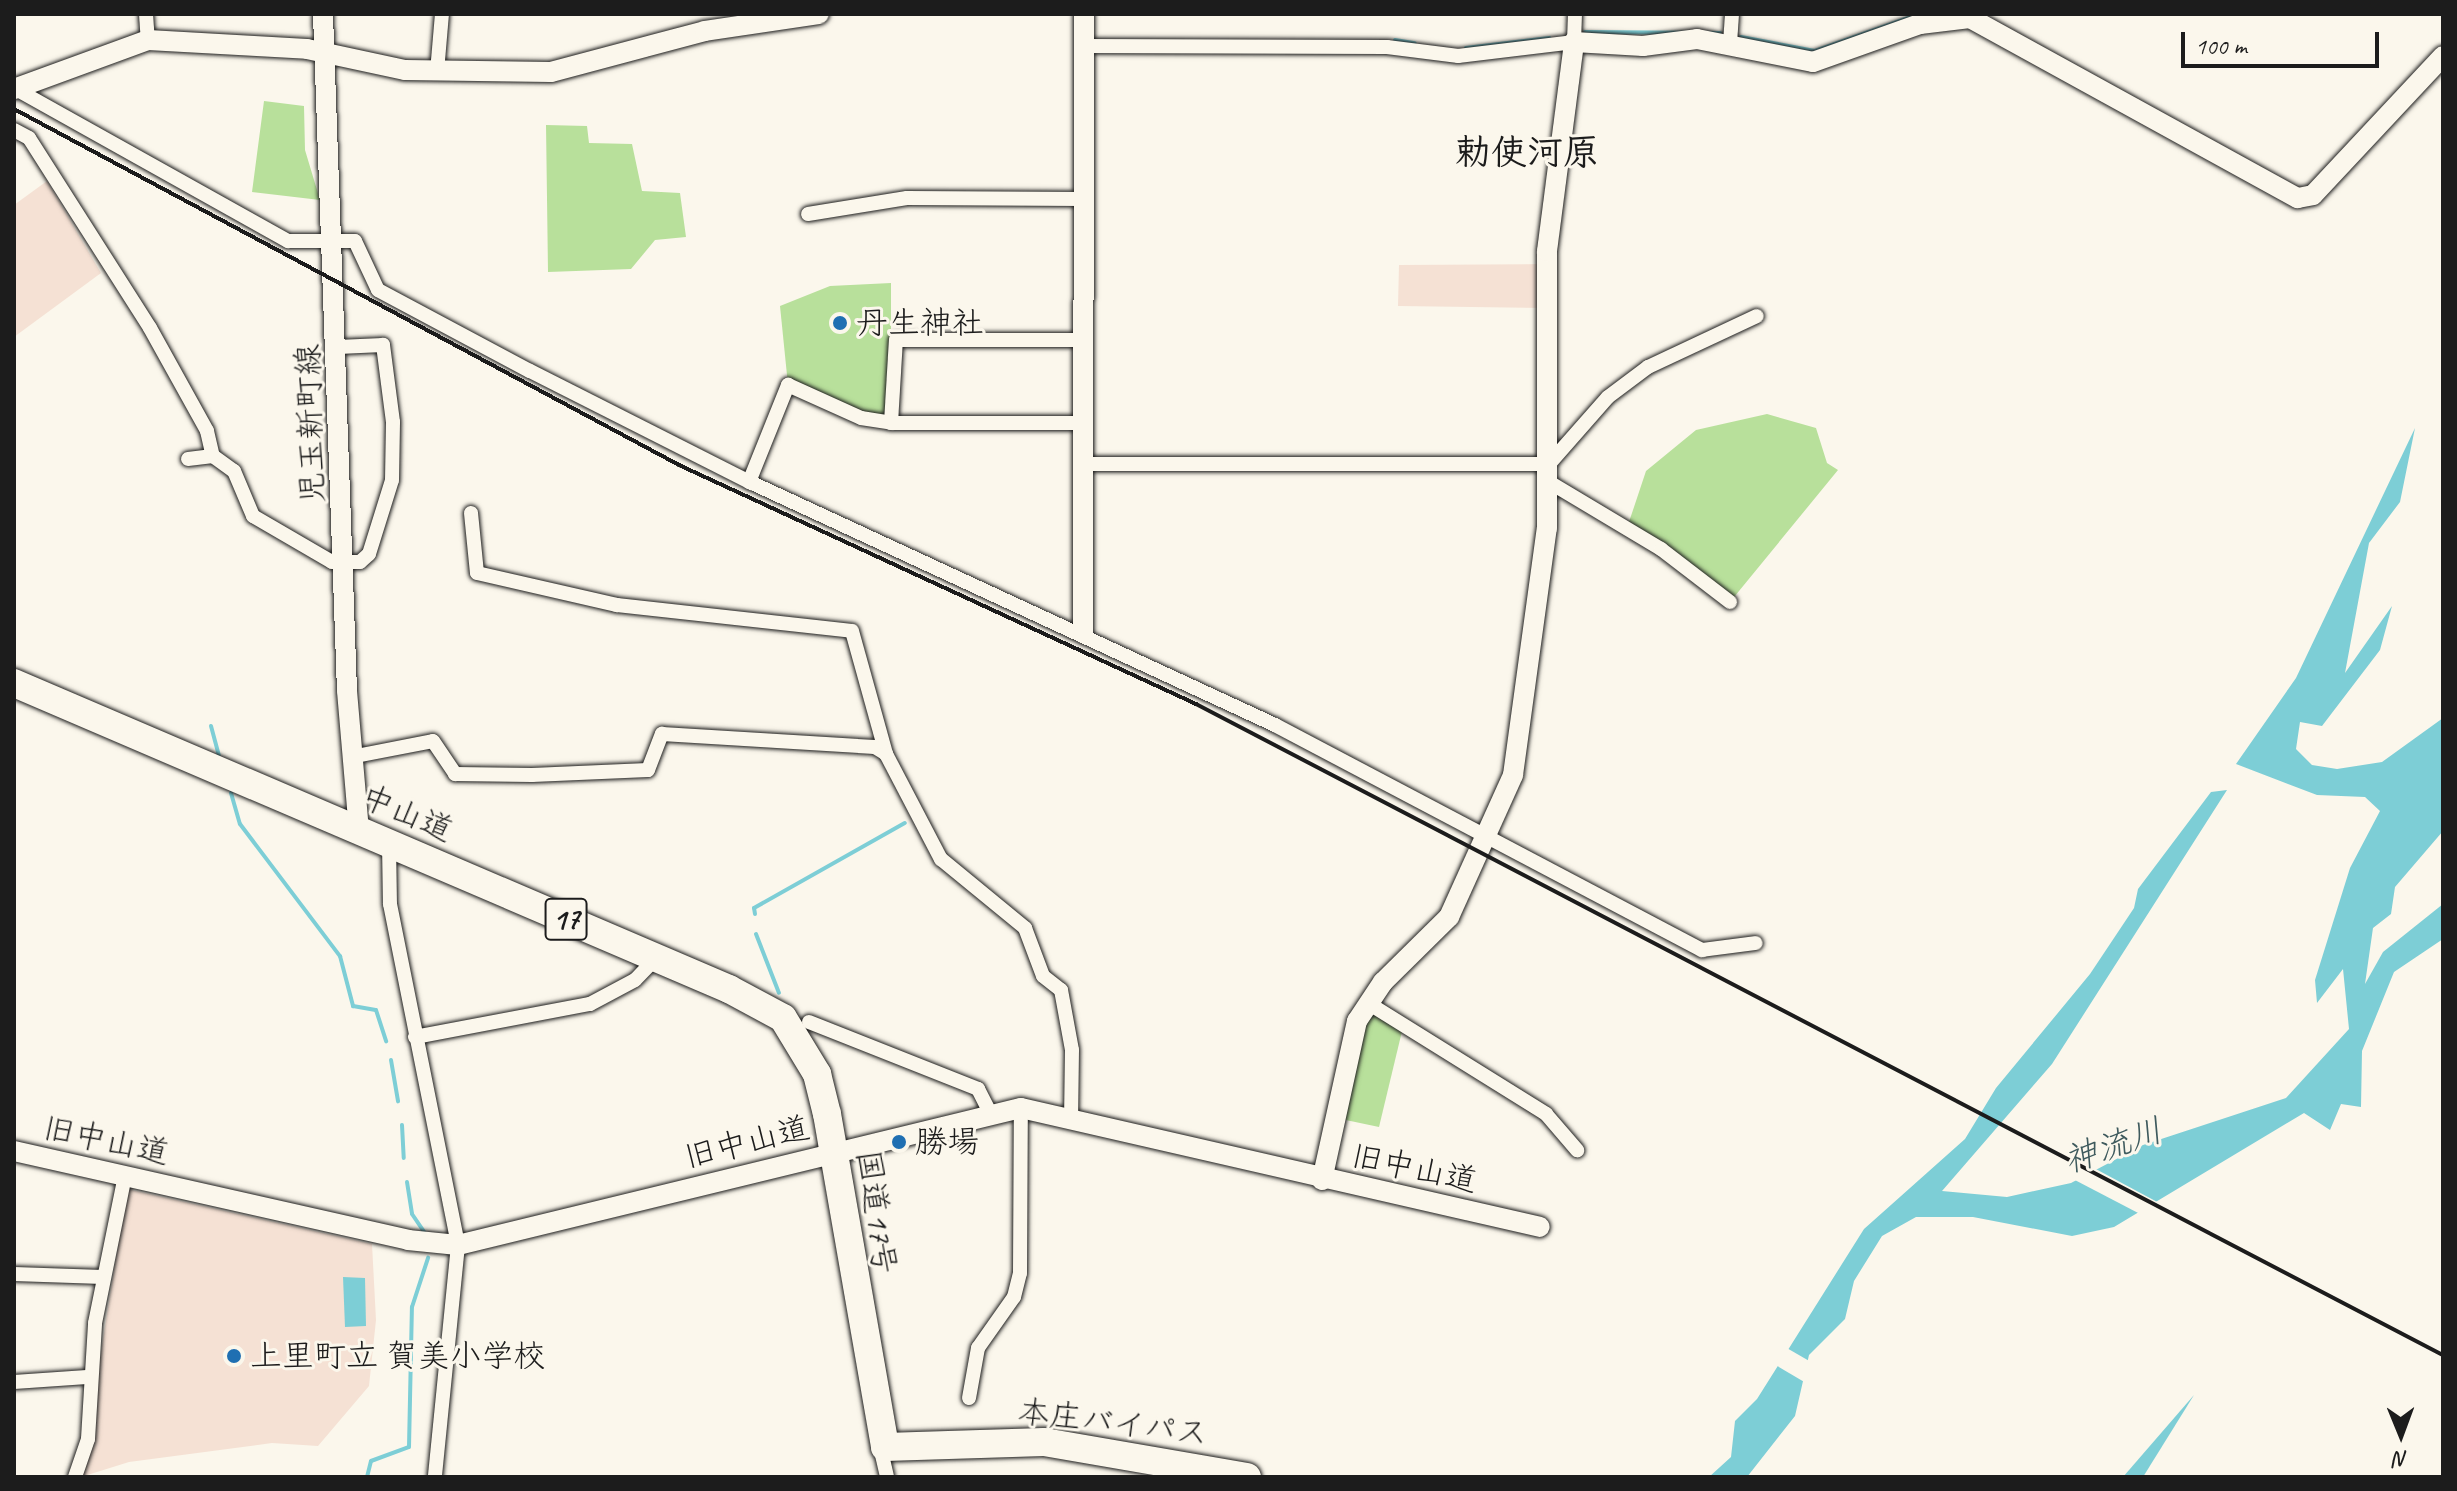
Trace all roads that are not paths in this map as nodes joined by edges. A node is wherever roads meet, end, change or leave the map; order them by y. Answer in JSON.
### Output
{"nodes":[{"id":1,"x":146,"y":14,"type":"edge"},
{"id":2,"x":323,"y":14,"type":"edge"},
{"id":3,"x":442,"y":14,"type":"edge"},
{"id":4,"x":819,"y":14,"type":"edge"},
{"id":5,"x":1084,"y":14,"type":"edge"},
{"id":6,"x":1575,"y":14,"type":"edge"},
{"id":7,"x":1732,"y":14,"type":"edge"},
{"id":8,"x":1970,"y":16,"type":"edge"},
{"id":9,"x":148,"y":40,"type":"junction"},
{"id":10,"x":1574,"y":42,"type":"junction"},
{"id":11,"x":1730,"y":43,"type":"junction"},
{"id":12,"x":1083,"y":46,"type":"junction"},
{"id":13,"x":325,"y":52,"type":"junction"},
{"id":14,"x":2443,"y":56,"type":"edge"},
{"id":15,"x":437,"y":72,"type":"junction"},
{"id":16,"x":14,"y":88,"type":"edge"},
{"id":17,"x":14,"y":130,"type":"edge"},
{"id":18,"x":1083,"y":199,"type":"junction"},
{"id":19,"x":808,"y":214,"type":"dead end"},
{"id":20,"x":334,"y":241,"type":"junction"},
{"id":21,"x":1757,"y":316,"type":"dead end"},
{"id":22,"x":1083,"y":340,"type":"junction"},
{"id":23,"x":338,"y":347,"type":"junction"},
{"id":24,"x":891,"y":423,"type":"junction"},
{"id":25,"x":1084,"y":423,"type":"junction"},
{"id":26,"x":213,"y":456,"type":"junction"},
{"id":27,"x":188,"y":459,"type":"dead end"},
{"id":28,"x":1084,"y":464,"type":"junction"},
{"id":29,"x":1549,"y":473,"type":"junction"},
{"id":30,"x":749,"y":482,"type":"junction"},
{"id":31,"x":471,"y":513,"type":"dead end"},
{"id":32,"x":346,"y":562,"type":"junction"},
{"id":33,"x":1730,"y":602,"type":"dead end"},
{"id":34,"x":1083,"y":633,"type":"junction"},
{"id":35,"x":14,"y":683,"type":"edge"},
{"id":36,"x":886,"y":754,"type":"junction"},
{"id":37,"x":356,"y":756,"type":"junction"},
{"id":38,"x":359,"y":830,"type":"junction"},
{"id":39,"x":1489,"y":840,"type":"junction"},
{"id":40,"x":389,"y":843,"type":"junction"},
{"id":41,"x":1756,"y":943,"type":"dead end"},
{"id":42,"x":656,"y":958,"type":"junction"},
{"id":43,"x":1368,"y":1003,"type":"junction"},
{"id":44,"x":772,"y":1009,"type":"joint"},
{"id":45,"x":809,"y":1022,"type":"dead end"},
{"id":46,"x":415,"y":1037,"type":"junction"},
{"id":47,"x":1021,"y":1108,"type":"junction"},
{"id":48,"x":992,"y":1116,"type":"junction"},
{"id":49,"x":1071,"y":1118,"type":"junction"},
{"id":50,"x":1577,"y":1150,"type":"dead end"},
{"id":51,"x":14,"y":1151,"type":"edge"},
{"id":52,"x":833,"y":1152,"type":"junction"},
{"id":53,"x":125,"y":1176,"type":"junction"},
{"id":54,"x":1322,"y":1180,"type":"junction"},
{"id":55,"x":1540,"y":1227,"type":"dead end"},
{"id":56,"x":458,"y":1245,"type":"junction"},
{"id":57,"x":14,"y":1274,"type":"edge"},
{"id":58,"x":103,"y":1277,"type":"junction"},
{"id":59,"x":87,"y":1377,"type":"junction"},
{"id":60,"x":14,"y":1382,"type":"edge"},
{"id":61,"x":969,"y":1398,"type":"dead end"},
{"id":62,"x":878,"y":1438,"type":"junction"},
{"id":63,"x":75,"y":1477,"type":"edge"},
{"id":64,"x":435,"y":1477,"type":"edge"},
{"id":65,"x":887,"y":1477,"type":"edge"},
{"id":66,"x":1247,"y":1477,"type":"edge"}],
"edges":[{"from":1,"to":9,"type":"street"},
{"from":2,"to":13,"type":"street","name":"児玉新町線"},
{"from":3,"to":15,"type":"street"},
{"from":4,"to":15,"type":"street"},
{"from":5,"to":12,"type":"street"},
{"from":6,"to":10,"type":"street"},
{"from":7,"to":11,"type":"street"},
{"from":8,"to":11,"type":"street"},
{"from":8,"to":14,"type":"street"},
{"from":9,"to":13,"type":"street"},
{"from":9,"to":16,"type":"street"},
{"from":10,"to":11,"type":"street"},
{"from":10,"to":12,"type":"street"},
{"from":10,"to":29,"type":"street"},
{"from":12,"to":18,"type":"street"},
{"from":13,"to":15,"type":"street"},
{"from":13,"to":20,"type":"street","name":"児玉新町線"},
{"from":16,"to":20,"type":"street"},
{"from":17,"to":26,"type":"street"},
{"from":18,"to":19,"type":"street"},
{"from":18,"to":22,"type":"street"},
{"from":20,"to":23,"type":"street","name":"児玉新町線"},
{"from":20,"to":30,"type":"street"},
{"from":21,"to":29,"type":"street"},
{"from":22,"to":24,"type":"street"},
{"from":22,"to":25,"type":"street"},
{"from":23,"to":32,"type":"street","name":"児玉新町線"},
{"from":23,"to":32,"type":"street"},
{"from":24,"to":25,"type":"street"},
{"from":24,"to":30,"type":"street"},
{"from":25,"to":28,"type":"street"},
{"from":26,"to":27,"type":"street"},
{"from":26,"to":32,"type":"street"},
{"from":28,"to":29,"type":"street"},
{"from":28,"to":34,"type":"street"},
{"from":29,"to":33,"type":"street"},
{"from":29,"to":39,"type":"street"},
{"from":30,"to":34,"type":"street"},
{"from":31,"to":36,"type":"street"},
{"from":32,"to":37,"type":"street","name":"児玉新町線"},
{"from":34,"to":39,"type":"street"},
{"from":35,"to":38,"type":"highway","name":"中山道","number":"17"},
{"from":36,"to":37,"type":"street"},
{"from":36,"to":49,"type":"street"},
{"from":37,"to":38,"type":"street","name":"児玉新町線"},
{"from":38,"to":40,"type":"highway","name":"中山道","number":"17"},
{"from":39,"to":41,"type":"street"},
{"from":39,"to":43,"type":"street"},
{"from":40,"to":42,"type":"highway","name":"中山道","number":"17"},
{"from":40,"to":46,"type":"street"},
{"from":42,"to":44,"type":"highway","name":"中山道","number":"17"},
{"from":42,"to":46,"type":"street"},
{"from":43,"to":50,"type":"street"},
{"from":43,"to":54,"type":"street"},
{"from":44,"to":52,"type":"highway","name":"国道17号","number":"17"},
{"from":45,"to":48,"type":"street"},
{"from":46,"to":56,"type":"street"},
{"from":47,"to":48,"type":"street","name":"旧中山道"},
{"from":47,"to":49,"type":"street","name":"旧中山道"},
{"from":47,"to":61,"type":"street"},
{"from":48,"to":52,"type":"street","name":"旧中山道"},
{"from":49,"to":54,"type":"street","name":"旧中山道"},
{"from":51,"to":53,"type":"street","name":"旧中山道"},
{"from":52,"to":56,"type":"street","name":"旧中山道"},
{"from":52,"to":62,"type":"highway","name":"国道17号","number":"17"},
{"from":53,"to":56,"type":"street","name":"旧中山道"},
{"from":53,"to":58,"type":"street"},
{"from":54,"to":55,"type":"street","name":"旧中山道"},
{"from":56,"to":64,"type":"street"},
{"from":57,"to":58,"type":"street"},
{"from":58,"to":59,"type":"street"},
{"from":59,"to":60,"type":"street"},
{"from":59,"to":63,"type":"street"},
{"from":62,"to":65,"type":"street"},
{"from":62,"to":66,"type":"highway","name":"本庄バイパス"}]}
